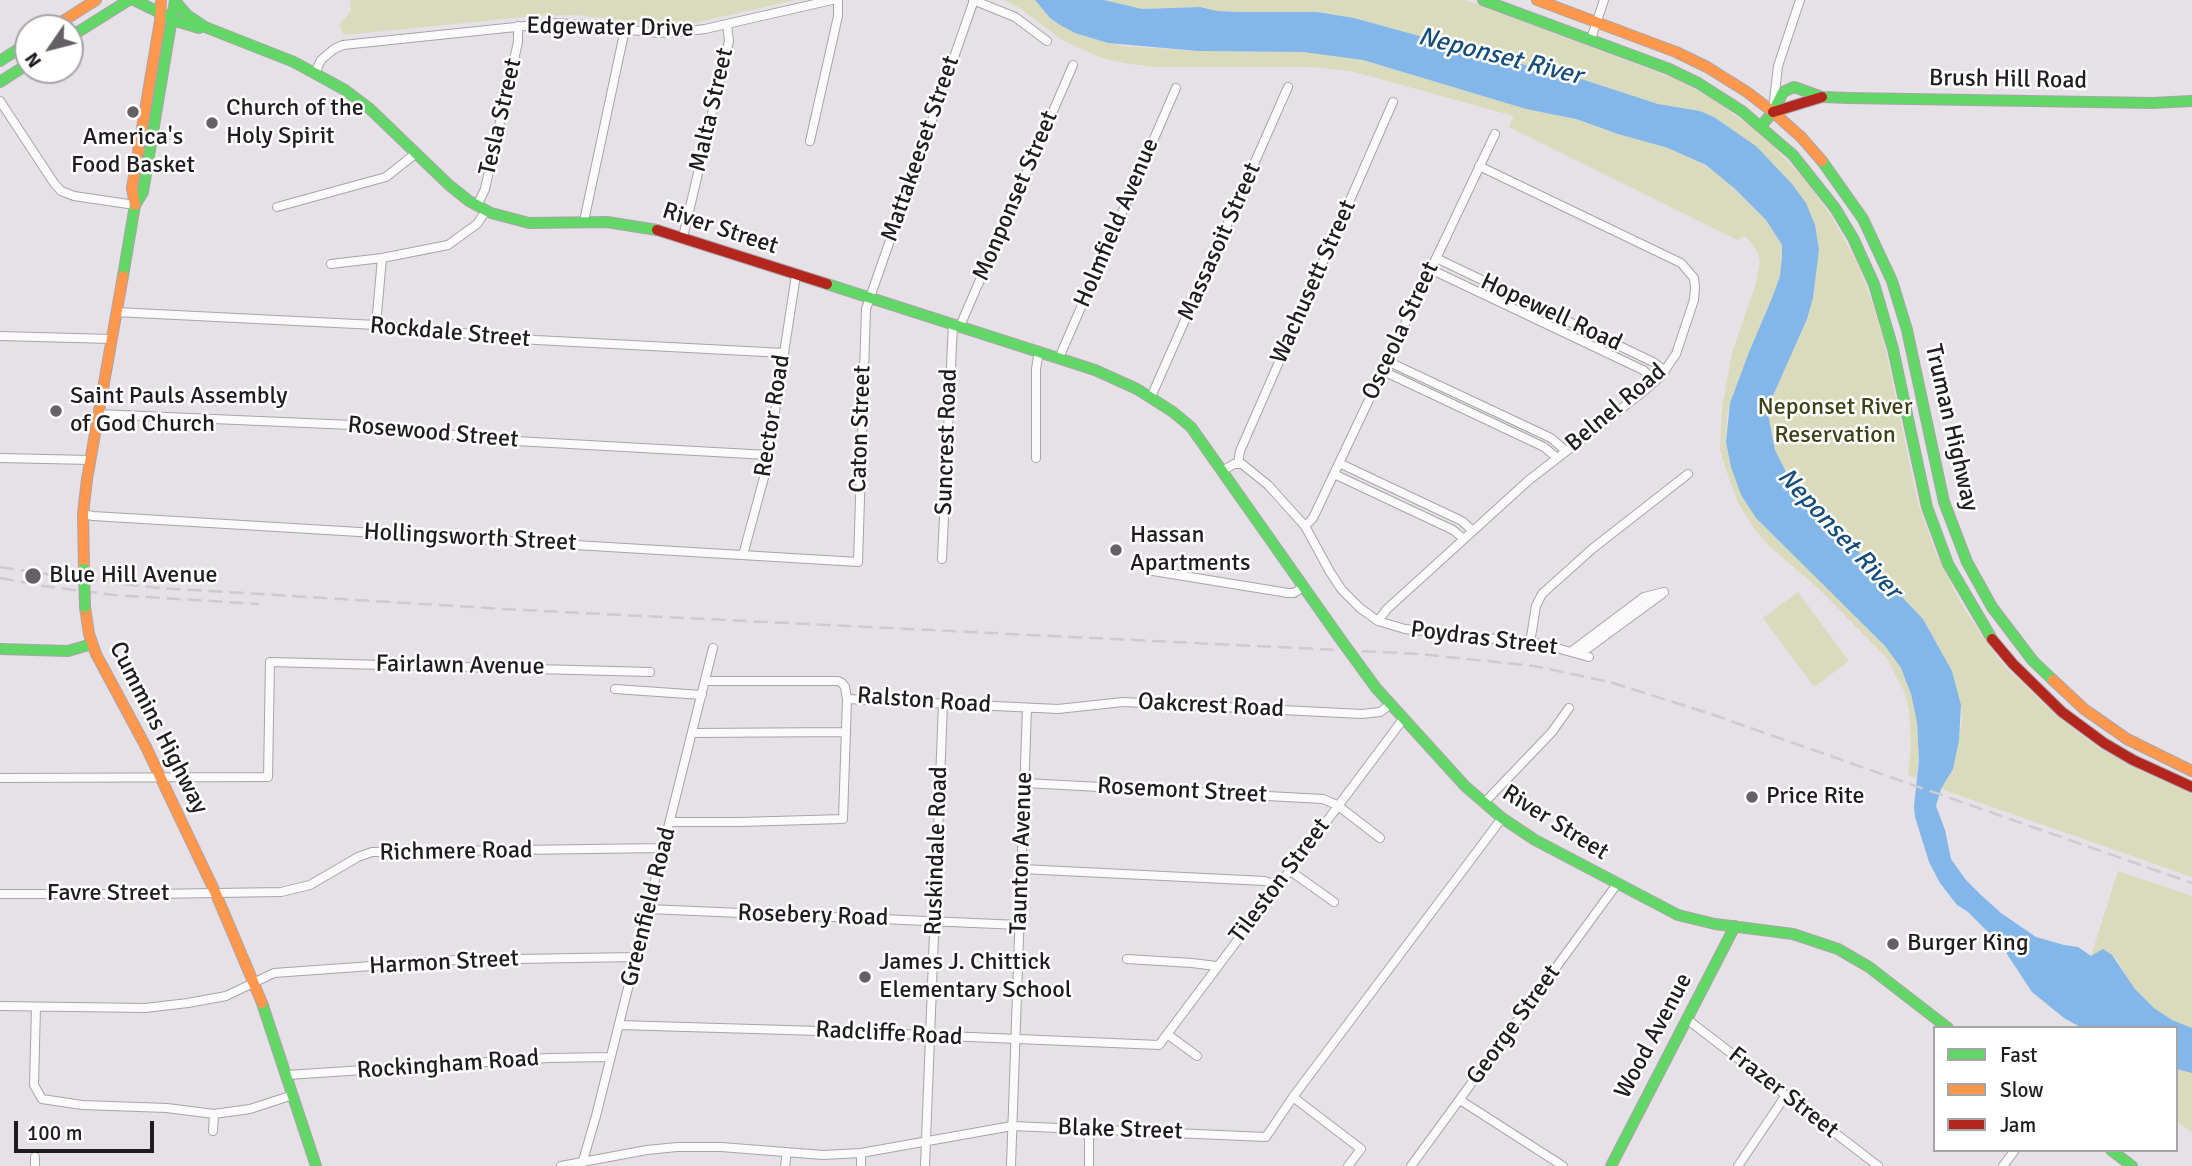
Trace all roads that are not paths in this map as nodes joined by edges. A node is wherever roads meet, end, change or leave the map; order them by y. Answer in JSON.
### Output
{"nodes":[{"id":1,"x":96,"y":0,"type":"edge"},
{"id":2,"x":131,"y":0,"type":"edge"},
{"id":3,"x":161,"y":0,"type":"edge"},
{"id":4,"x":832,"y":0,"type":"edge"},
{"id":5,"x":838,"y":0,"type":"edge"},
{"id":6,"x":974,"y":0,"type":"edge"},
{"id":7,"x":1483,"y":0,"type":"edge"},
{"id":8,"x":1537,"y":0,"type":"edge"},
{"id":9,"x":1604,"y":0,"type":"edge"},
{"id":10,"x":1800,"y":0,"type":"edge"},
{"id":11,"x":175,"y":1,"type":"edge"},
{"id":12,"x":161,"y":13,"type":"junction"},
{"id":13,"x":74,"y":14,"type":"edge"},
{"id":14,"x":172,"y":19,"type":"junction"},
{"id":15,"x":1597,"y":22,"type":"junction"},
{"id":16,"x":727,"y":24,"type":"junction"},
{"id":17,"x":518,"y":26,"type":"junction"},
{"id":18,"x":84,"y":29,"type":"edge"},
{"id":19,"x":625,"y":29,"type":"junction"},
{"id":20,"x":212,"y":31,"type":"junction"},
{"id":21,"x":1591,"y":40,"type":"junction"},
{"id":22,"x":1047,"y":41,"type":"dead end"},
{"id":23,"x":1073,"y":65,"type":"dead end"},
{"id":24,"x":316,"y":73,"type":"junction"},
{"id":25,"x":1288,"y":87,"type":"dead end"},
{"id":26,"x":1176,"y":88,"type":"dead end"},
{"id":27,"x":1822,"y":97,"type":"junction"},
{"id":28,"x":0,"y":101,"type":"edge"},
{"id":29,"x":2192,"y":101,"type":"edge"},
{"id":30,"x":1393,"y":102,"type":"dead end"},
{"id":31,"x":1773,"y":112,"type":"junction"},
{"id":32,"x":1762,"y":126,"type":"junction"},
{"id":33,"x":1495,"y":134,"type":"dead end"},
{"id":34,"x":810,"y":141,"type":"dead end"},
{"id":35,"x":415,"y":154,"type":"junction"},
{"id":36,"x":1479,"y":166,"type":"junction"},
{"id":37,"x":135,"y":205,"type":"junction"},
{"id":38,"x":277,"y":207,"type":"dead end"},
{"id":39,"x":481,"y":209,"type":"junction"},
{"id":40,"x":583,"y":221,"type":"junction"},
{"id":41,"x":683,"y":237,"type":"junction"},
{"id":42,"x":382,"y":258,"type":"junction"},
{"id":43,"x":1436,"y":258,"type":"junction"},
{"id":44,"x":331,"y":264,"type":"dead end"},
{"id":45,"x":1430,"y":270,"type":"junction"},
{"id":46,"x":796,"y":275,"type":"junction"},
{"id":47,"x":868,"y":297,"type":"junction"},
{"id":48,"x":116,"y":312,"type":"junction"},
{"id":49,"x":376,"y":325,"type":"junction"},
{"id":50,"x":956,"y":325,"type":"junction"},
{"id":51,"x":0,"y":336,"type":"edge"},
{"id":52,"x":112,"y":339,"type":"junction"},
{"id":53,"x":1039,"y":351,"type":"junction"},
{"id":54,"x":784,"y":353,"type":"junction"},
{"id":55,"x":1059,"y":358,"type":"junction"},
{"id":56,"x":1387,"y":361,"type":"junction"},
{"id":57,"x":1382,"y":371,"type":"junction"},
{"id":58,"x":1665,"y":371,"type":"junction"},
{"id":59,"x":1656,"y":381,"type":"junction"},
{"id":60,"x":1151,"y":397,"type":"junction"},
{"id":61,"x":98,"y":414,"type":"junction"},
{"id":62,"x":1566,"y":451,"type":"junction"},
{"id":63,"x":768,"y":455,"type":"junction"},
{"id":64,"x":0,"y":458,"type":"edge"},
{"id":65,"x":1036,"y":458,"type":"dead end"},
{"id":66,"x":1557,"y":458,"type":"junction"},
{"id":67,"x":90,"y":460,"type":"junction"},
{"id":68,"x":1238,"y":463,"type":"junction"},
{"id":69,"x":1339,"y":463,"type":"junction"},
{"id":70,"x":1222,"y":471,"type":"junction"},
{"id":71,"x":1334,"y":474,"type":"junction"},
{"id":72,"x":1688,"y":474,"type":"dead end"},
{"id":73,"x":1944,"y":502,"type":"junction"},
{"id":74,"x":1927,"y":507,"type":"junction"},
{"id":75,"x":83,"y":514,"type":"junction"},
{"id":76,"x":1305,"y":526,"type":"junction"},
{"id":77,"x":1473,"y":531,"type":"junction"},
{"id":78,"x":1464,"y":539,"type":"junction"},
{"id":79,"x":743,"y":555,"type":"junction"},
{"id":80,"x":942,"y":559,"type":"dead end"},
{"id":81,"x":858,"y":562,"type":"joint"},
{"id":82,"x":1153,"y":571,"type":"dead end"},
{"id":83,"x":1303,"y":587,"type":"junction"},
{"id":84,"x":1378,"y":621,"type":"junction"},
{"id":85,"x":1530,"y":643,"type":"junction"},
{"id":86,"x":92,"y":644,"type":"junction"},
{"id":87,"x":713,"y":648,"type":"dead end"},
{"id":88,"x":0,"y":649,"type":"edge"},
{"id":89,"x":1576,"y":653,"type":"junction"},
{"id":90,"x":1589,"y":657,"type":"dead end"},
{"id":91,"x":650,"y":672,"type":"dead end"},
{"id":92,"x":706,"y":681,"type":"junction"},
{"id":93,"x":615,"y":689,"type":"dead end"},
{"id":94,"x":702,"y":695,"type":"junction"},
{"id":95,"x":847,"y":699,"type":"junction"},
{"id":96,"x":943,"y":703,"type":"junction"},
{"id":97,"x":1391,"y":704,"type":"junction"},
{"id":98,"x":1027,"y":708,"type":"junction"},
{"id":99,"x":1569,"y":708,"type":"dead end"},
{"id":100,"x":1404,"y":719,"type":"junction"},
{"id":101,"x":846,"y":732,"type":"junction"},
{"id":102,"x":692,"y":733,"type":"junction"},
{"id":103,"x":2192,"y":771,"type":"edge"},
{"id":104,"x":0,"y":778,"type":"edge"},
{"id":105,"x":161,"y":778,"type":"junction"},
{"id":106,"x":1025,"y":783,"type":"junction"},
{"id":107,"x":2192,"y":787,"type":"edge"},
{"id":108,"x":1484,"y":803,"type":"junction"},
{"id":109,"x":1337,"y":805,"type":"junction"},
{"id":110,"x":1502,"y":818,"type":"junction"},
{"id":111,"x":671,"y":822,"type":"junction"},
{"id":112,"x":1380,"y":838,"type":"dead end"},
{"id":113,"x":662,"y":848,"type":"junction"},
{"id":114,"x":1022,"y":869,"type":"junction"},
{"id":115,"x":1289,"y":870,"type":"junction"},
{"id":116,"x":1617,"y":884,"type":"junction"},
{"id":117,"x":1277,"y":886,"type":"junction"},
{"id":118,"x":0,"y":894,"type":"edge"},
{"id":119,"x":216,"y":894,"type":"junction"},
{"id":120,"x":1334,"y":902,"type":"dead end"},
{"id":121,"x":648,"y":909,"type":"junction"},
{"id":122,"x":934,"y":921,"type":"junction"},
{"id":123,"x":1020,"y":925,"type":"junction"},
{"id":124,"x":1735,"y":926,"type":"junction"},
{"id":125,"x":636,"y":957,"type":"junction"},
{"id":126,"x":1127,"y":959,"type":"dead end"},
{"id":127,"x":1216,"y":966,"type":"junction"},
{"id":128,"x":255,"y":982,"type":"junction"},
{"id":129,"x":0,"y":1006,"type":"edge"},
{"id":130,"x":36,"y":1007,"type":"junction"},
{"id":131,"x":1688,"y":1020,"type":"junction"},
{"id":132,"x":619,"y":1025,"type":"junction"},
{"id":133,"x":1945,"y":1026,"type":"edge"},
{"id":134,"x":1167,"y":1034,"type":"junction"},
{"id":135,"x":930,"y":1036,"type":"junction"},
{"id":136,"x":1015,"y":1040,"type":"junction"},
{"id":137,"x":1158,"y":1045,"type":"joint"},
{"id":138,"x":610,"y":1056,"type":"junction"},
{"id":139,"x":1197,"y":1056,"type":"dead end"},
{"id":140,"x":287,"y":1075,"type":"junction"},
{"id":141,"x":293,"y":1095,"type":"junction"},
{"id":142,"x":1786,"y":1095,"type":"junction"},
{"id":143,"x":1293,"y":1097,"type":"junction"},
{"id":144,"x":1460,"y":1100,"type":"junction"},
{"id":145,"x":214,"y":1114,"type":"junction"},
{"id":146,"x":1012,"y":1126,"type":"junction"},
{"id":147,"x":1089,"y":1129,"type":"junction"},
{"id":148,"x":213,"y":1131,"type":"dead end"},
{"id":149,"x":925,"y":1141,"type":"junction"},
{"id":150,"x":787,"y":1152,"type":"junction"},
{"id":151,"x":2114,"y":1152,"type":"edge"},
{"id":152,"x":861,"y":1153,"type":"junction"},
{"id":153,"x":582,"y":1164,"type":"edge"},
{"id":154,"x":1414,"y":1165,"type":"edge"},
{"id":155,"x":316,"y":1166,"type":"edge"},
{"id":156,"x":561,"y":1166,"type":"edge"},
{"id":157,"x":785,"y":1166,"type":"edge"},
{"id":158,"x":861,"y":1166,"type":"edge"},
{"id":159,"x":925,"y":1166,"type":"edge"},
{"id":160,"x":1011,"y":1166,"type":"edge"},
{"id":161,"x":1089,"y":1166,"type":"edge"},
{"id":162,"x":1348,"y":1166,"type":"edge"},
{"id":163,"x":1563,"y":1166,"type":"edge"},
{"id":164,"x":1612,"y":1166,"type":"edge"},
{"id":165,"x":1738,"y":1166,"type":"edge"},
{"id":166,"x":1878,"y":1166,"type":"edge"},
{"id":167,"x":2132,"y":1166,"type":"edge"}],
"edges":[{"from":1,"to":13,"type":"main road"},
{"from":2,"to":12,"type":"main road","name":"River Street"},
{"from":2,"to":18,"type":"main road"},
{"from":3,"to":12,"type":"main road","name":"Cummins Highway"},
{"from":4,"to":16,"type":"street","name":"Edgewater Drive"},
{"from":5,"to":34,"type":"street"},
{"from":6,"to":22,"type":"street"},
{"from":6,"to":47,"type":"street","name":"Mattakeeset Street"},
{"from":7,"to":21,"type":"main road"},
{"from":8,"to":15,"type":"main road"},
{"from":9,"to":15,"type":"street"},
{"from":10,"to":31,"type":"street"},
{"from":11,"to":14,"type":"main road","name":"Cummins Highway"},
{"from":11,"to":20,"type":"main road","name":"River Street"},
{"from":12,"to":14,"type":"main road","name":"River Street"},
{"from":12,"to":37,"type":"main road","name":"Cummins Highway"},
{"from":14,"to":20,"type":"main road","name":"River Street"},
{"from":14,"to":37,"type":"main road","name":"Cummins Highway"},
{"from":15,"to":21,"type":"street"},
{"from":15,"to":31,"type":"main road"},
{"from":16,"to":19,"type":"street","name":"Edgewater Drive"},
{"from":16,"to":41,"type":"street","name":"Malta Street"},
{"from":17,"to":19,"type":"street","name":"Edgewater Drive"},
{"from":17,"to":24,"type":"street","name":"Edgewater Drive"},
{"from":17,"to":39,"type":"street","name":"Tesla Street"},
{"from":19,"to":40,"type":"street"},
{"from":20,"to":24,"type":"main road","name":"River Street"},
{"from":21,"to":32,"type":"main road"},
{"from":23,"to":50,"type":"street","name":"Monponset Street"},
{"from":24,"to":35,"type":"main road","name":"River Street"},
{"from":25,"to":60,"type":"street","name":"Massasoit Street"},
{"from":26,"to":55,"type":"street","name":"Holmfield Avenue"},
{"from":27,"to":29,"type":"main road","name":"Brush Hill Road"},
{"from":27,"to":31,"type":"main road","name":"Brush Hill Road"},
{"from":27,"to":31,"type":"main road","name":"Brush Hill Road"},
{"from":28,"to":37,"type":"street"},
{"from":30,"to":68,"type":"street","name":"Wachusett Street"},
{"from":31,"to":32,"type":"main road","name":"Brush Hill Road"},
{"from":31,"to":73,"type":"main road","name":"Truman Highway"},
{"from":32,"to":74,"type":"main road","name":"Truman Highway"},
{"from":33,"to":36,"type":"street","name":"Osceola Street"},
{"from":35,"to":38,"type":"street"},
{"from":35,"to":39,"type":"main road","name":"River Street"},
{"from":36,"to":43,"type":"street","name":"Osceola Street"},
{"from":36,"to":58,"type":"street","name":"Belnel Road"},
{"from":37,"to":48,"type":"main road","name":"Cummins Highway"},
{"from":39,"to":40,"type":"main road","name":"River Street"},
{"from":39,"to":42,"type":"street"},
{"from":40,"to":41,"type":"main road","name":"River Street"},
{"from":41,"to":46,"type":"main road","name":"River Street"},
{"from":42,"to":44,"type":"street"},
{"from":42,"to":49,"type":"street"},
{"from":43,"to":45,"type":"street","name":"Osceola Street"},
{"from":43,"to":58,"type":"street","name":"Hopewell Road"},
{"from":45,"to":56,"type":"street","name":"Osceola Street"},
{"from":45,"to":59,"type":"street","name":"Hopewell Road"},
{"from":46,"to":47,"type":"main road","name":"River Street"},
{"from":46,"to":54,"type":"street","name":"Rector Road"},
{"from":47,"to":50,"type":"main road","name":"River Street"},
{"from":47,"to":81,"type":"street","name":"Caton Street"},
{"from":48,"to":49,"type":"street","name":"Rockdale Street"},
{"from":48,"to":52,"type":"main road","name":"Cummins Highway"},
{"from":49,"to":54,"type":"street","name":"Rockdale Street"},
{"from":50,"to":53,"type":"main road","name":"River Street"},
{"from":50,"to":80,"type":"street","name":"Suncrest Road"},
{"from":51,"to":52,"type":"street"},
{"from":52,"to":61,"type":"main road","name":"Cummins Highway"},
{"from":53,"to":55,"type":"main road","name":"River Street"},
{"from":53,"to":65,"type":"street"},
{"from":54,"to":63,"type":"street","name":"Rector Road"},
{"from":55,"to":60,"type":"main road","name":"River Street"},
{"from":56,"to":57,"type":"street","name":"Osceola Street"},
{"from":56,"to":62,"type":"street"},
{"from":57,"to":66,"type":"street"},
{"from":57,"to":69,"type":"street","name":"Osceola Street"},
{"from":58,"to":59,"type":"street","name":"Belnel Road"},
{"from":59,"to":62,"type":"street","name":"Belnel Road"},
{"from":60,"to":70,"type":"main road","name":"River Street"},
{"from":61,"to":63,"type":"street","name":"Rosewood Street"},
{"from":61,"to":67,"type":"main road","name":"Cummins Highway"},
{"from":62,"to":66,"type":"street","name":"Belnel Road"},
{"from":63,"to":79,"type":"street","name":"Rector Road"},
{"from":64,"to":67,"type":"street"},
{"from":66,"to":77,"type":"street","name":"Belnel Road"},
{"from":67,"to":75,"type":"main road","name":"Cummins Highway"},
{"from":68,"to":70,"type":"street"},
{"from":68,"to":76,"type":"street"},
{"from":69,"to":71,"type":"street","name":"Osceola Street"},
{"from":69,"to":77,"type":"street"},
{"from":70,"to":83,"type":"main road","name":"River Street"},
{"from":71,"to":76,"type":"street","name":"Osceola Street"},
{"from":71,"to":78,"type":"street"},
{"from":72,"to":85,"type":"street"},
{"from":73,"to":74,"type":"main road"},
{"from":73,"to":103,"type":"main road","name":"Truman Highway"},
{"from":74,"to":107,"type":"main road","name":"Truman Highway"},
{"from":75,"to":79,"type":"street","name":"Hollingsworth Street"},
{"from":75,"to":86,"type":"main road","name":"Cummins Highway","bridge":true},
{"from":76,"to":84,"type":"street"},
{"from":77,"to":78,"type":"street","name":"Belnel Road"},
{"from":78,"to":84,"type":"street","name":"Belnel Road"},
{"from":79,"to":81,"type":"street","name":"Hollingsworth Street"},
{"from":82,"to":83,"type":"street"},
{"from":83,"to":97,"type":"main road","name":"River Street","bridge":true},
{"from":84,"to":85,"type":"street","name":"Poydras Street"},
{"from":85,"to":89,"type":"street","name":"Poydras Street"},
{"from":86,"to":88,"type":"main road"},
{"from":86,"to":105,"type":"main road","name":"Cummins Highway"},
{"from":87,"to":92,"type":"street","name":"Greenfield Road"},
{"from":89,"to":89,"type":"street"},
{"from":89,"to":90,"type":"street","name":"Poydras Street"},
{"from":91,"to":105,"type":"street","name":"Fairlawn Avenue"},
{"from":92,"to":94,"type":"street","name":"Greenfield Road"},
{"from":92,"to":95,"type":"street","name":"Ralston Road"},
{"from":93,"to":94,"type":"street"},
{"from":94,"to":102,"type":"street","name":"Greenfield Road"},
{"from":95,"to":96,"type":"street","name":"Ralston Road"},
{"from":95,"to":101,"type":"street"},
{"from":96,"to":98,"type":"street","name":"Ralston Road"},
{"from":96,"to":122,"type":"street","name":"Ruskindale Road"},
{"from":97,"to":98,"type":"street","name":"Oakcrest Road"},
{"from":97,"to":100,"type":"main road","name":"River Street"},
{"from":98,"to":106,"type":"street","name":"Taunton Avenue"},
{"from":99,"to":108,"type":"street"},
{"from":100,"to":108,"type":"main road","name":"River Street"},
{"from":100,"to":109,"type":"street","name":"Tileston Street"},
{"from":101,"to":102,"type":"street"},
{"from":101,"to":111,"type":"street"},
{"from":102,"to":111,"type":"street","name":"Greenfield Road"},
{"from":104,"to":105,"type":"street"},
{"from":105,"to":119,"type":"main road","name":"Cummins Highway"},
{"from":106,"to":109,"type":"street","name":"Rosemont Street"},
{"from":106,"to":114,"type":"street","name":"Taunton Avenue"},
{"from":108,"to":110,"type":"main road","name":"River Street"},
{"from":109,"to":112,"type":"street"},
{"from":109,"to":115,"type":"street","name":"Tileston Street"},
{"from":110,"to":116,"type":"main road","name":"River Street"},
{"from":110,"to":143,"type":"street","name":"Blake Street"},
{"from":111,"to":113,"type":"street","name":"Greenfield Road"},
{"from":113,"to":119,"type":"street","name":"Richmere Road"},
{"from":113,"to":121,"type":"street","name":"Greenfield Road"},
{"from":114,"to":117,"type":"street"},
{"from":114,"to":123,"type":"street","name":"Taunton Avenue"},
{"from":115,"to":117,"type":"street","name":"Tileston Street"},
{"from":115,"to":120,"type":"street"},
{"from":116,"to":124,"type":"main road","name":"River Street"},
{"from":116,"to":144,"type":"street","name":"George Street"},
{"from":117,"to":127,"type":"street","name":"Tileston Street"},
{"from":118,"to":119,"type":"street","name":"Favre Street"},
{"from":119,"to":128,"type":"main road","name":"Cummins Highway"},
{"from":121,"to":122,"type":"street","name":"Rosebery Road"},
{"from":121,"to":125,"type":"street","name":"Greenfield Road"},
{"from":122,"to":123,"type":"street","name":"Rosebery Road"},
{"from":122,"to":135,"type":"street","name":"Ruskindale Road"},
{"from":123,"to":136,"type":"street","name":"Taunton Avenue"},
{"from":124,"to":131,"type":"main road","name":"Wood Avenue"},
{"from":124,"to":133,"type":"main road","name":"River Street"},
{"from":125,"to":128,"type":"street","name":"Harmon Street"},
{"from":125,"to":132,"type":"street","name":"Greenfield Road"},
{"from":126,"to":127,"type":"street"},
{"from":127,"to":134,"type":"street","name":"Tileston Street"},
{"from":128,"to":130,"type":"street","name":"Harmon Street"},
{"from":128,"to":140,"type":"main road","name":"Cummins Highway"},
{"from":129,"to":130,"type":"street","name":"Harmon Street"},
{"from":130,"to":145,"type":"street"},
{"from":131,"to":142,"type":"street","name":"Frazer Street"},
{"from":131,"to":164,"type":"main road","name":"Wood Avenue"},
{"from":132,"to":135,"type":"street","name":"Radcliffe Road"},
{"from":132,"to":138,"type":"street","name":"Greenfield Road"},
{"from":134,"to":137,"type":"street","name":"Tileston Street"},
{"from":134,"to":139,"type":"street"},
{"from":135,"to":136,"type":"street","name":"Radcliffe Road"},
{"from":135,"to":149,"type":"street","name":"Ruskindale Road"},
{"from":136,"to":137,"type":"street","name":"Radcliffe Road"},
{"from":136,"to":146,"type":"street","name":"Taunton Avenue"},
{"from":138,"to":140,"type":"street","name":"Rockingham Road"},
{"from":138,"to":153,"type":"street","name":"Greenfield Road"},
{"from":140,"to":141,"type":"main road","name":"Cummins Highway"},
{"from":141,"to":145,"type":"street"},
{"from":141,"to":155,"type":"main road","name":"Cummins Highway"},
{"from":142,"to":165,"type":"street"},
{"from":142,"to":166,"type":"street","name":"Frazer Street"},
{"from":143,"to":147,"type":"street","name":"Blake Street"},
{"from":143,"to":162,"type":"street"},
{"from":144,"to":154,"type":"street","name":"George Street"},
{"from":144,"to":163,"type":"street"},
{"from":145,"to":148,"type":"street"},
{"from":146,"to":147,"type":"street","name":"Blake Street"},
{"from":146,"to":149,"type":"street","name":"Blake Street"},
{"from":146,"to":160,"type":"street","name":"Taunton Avenue"},
{"from":147,"to":161,"type":"street"},
{"from":149,"to":152,"type":"street","name":"Blake Street"},
{"from":149,"to":159,"type":"street","name":"Ruskindale Road"},
{"from":150,"to":152,"type":"street","name":"Blake Street"},
{"from":150,"to":153,"type":"street","name":"Blake Street"},
{"from":150,"to":157,"type":"street"},
{"from":151,"to":167,"type":"main road"},
{"from":152,"to":158,"type":"street"},
{"from":153,"to":156,"type":"street","name":"Blake Street"}]}
